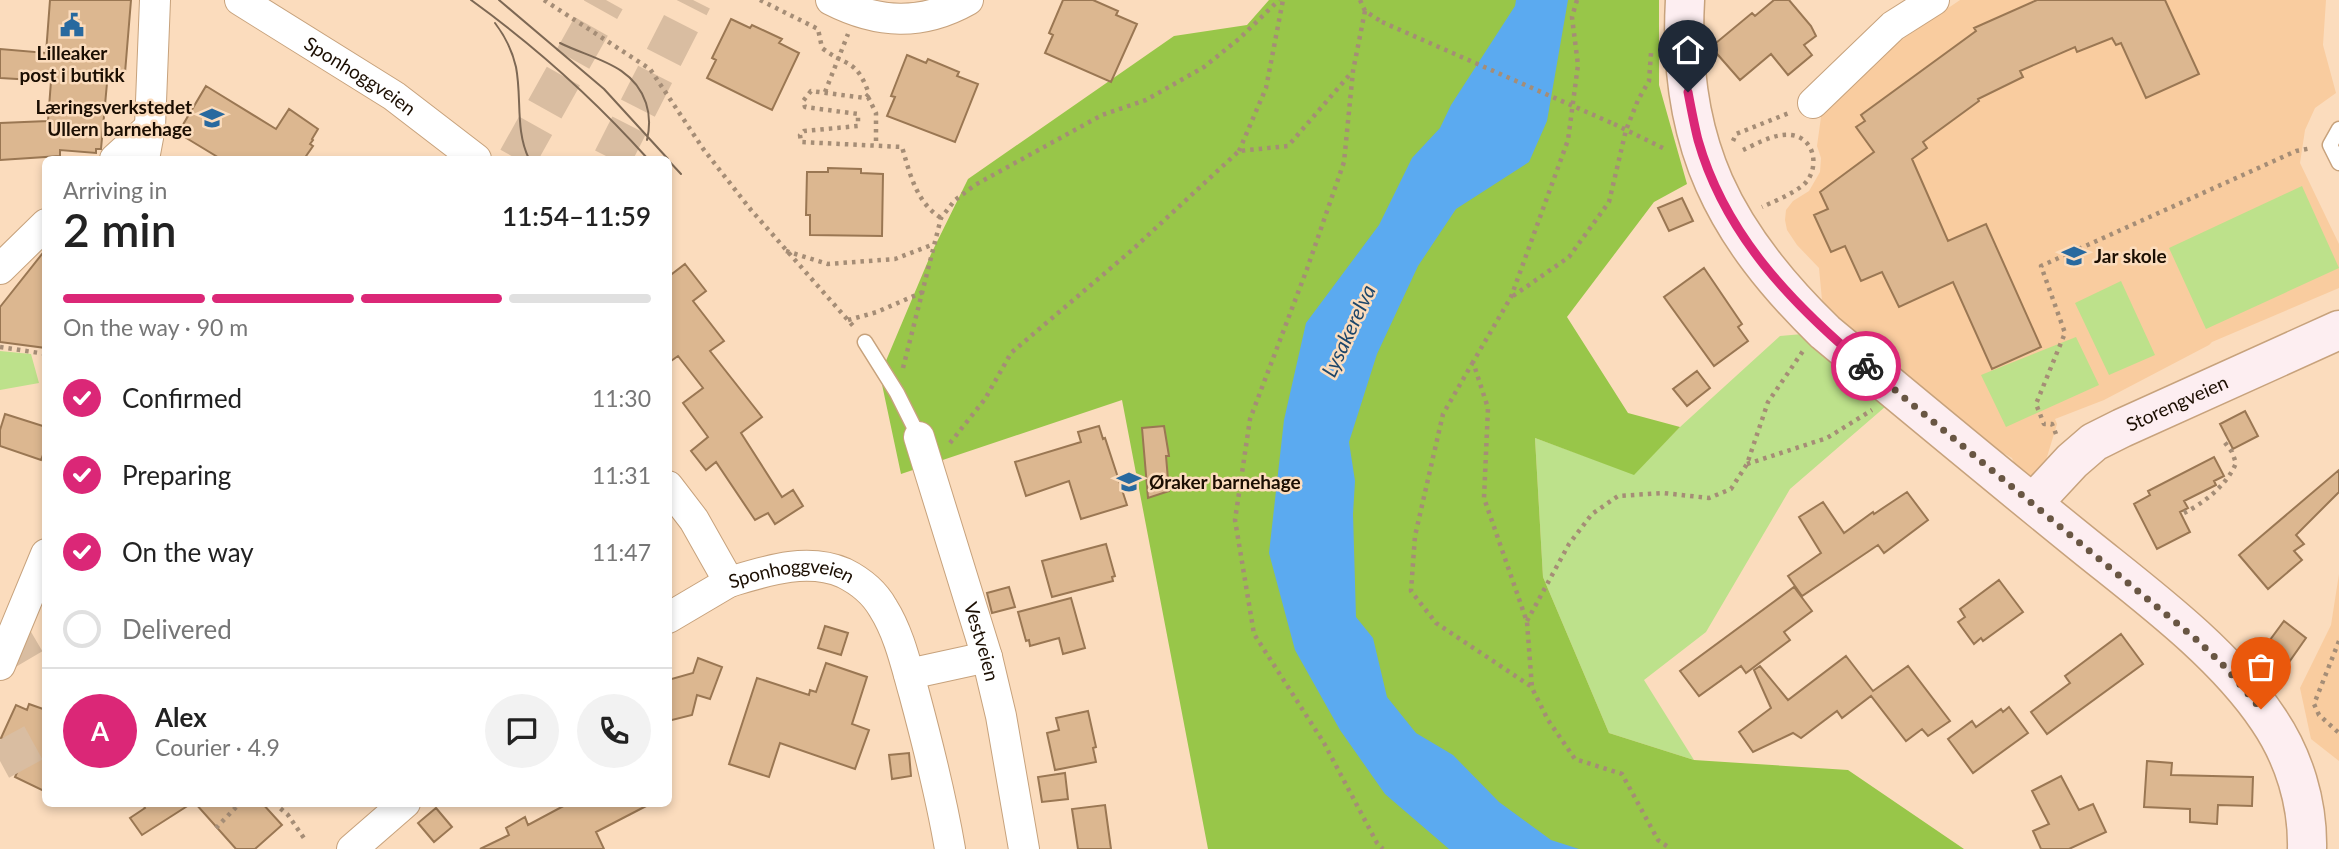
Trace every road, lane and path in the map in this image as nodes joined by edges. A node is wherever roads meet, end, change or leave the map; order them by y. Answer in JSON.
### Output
{"nodes":[{"id":1,"x":155,"y":0,"type":"edge"},
{"id":2,"x":240,"y":0,"type":"edge"},
{"id":3,"x":544,"y":0,"type":"edge"},
{"id":4,"x":760,"y":0,"type":"edge"},
{"id":5,"x":831,"y":0,"type":"edge"},
{"id":6,"x":968,"y":0,"type":"edge"},
{"id":7,"x":1281,"y":0,"type":"edge"},
{"id":8,"x":1360,"y":0,"type":"edge"},
{"id":9,"x":1577,"y":0,"type":"edge"},
{"id":10,"x":1685,"y":0,"type":"edge"},
{"id":11,"x":1934,"y":0,"type":"edge"},
{"id":12,"x":1365,"y":11,"type":"junction"},
{"id":13,"x":1651,"y":43,"type":"dead end"},
{"id":14,"x":843,"y":46,"type":"dead end"},
{"id":15,"x":839,"y":57,"type":"junction"},
{"id":16,"x":1353,"y":71,"type":"junction"},
{"id":17,"x":825,"y":92,"type":"junction"},
{"id":18,"x":868,"y":97,"type":"junction"},
{"id":19,"x":1813,"y":103,"type":"joint"},
{"id":20,"x":150,"y":127,"type":"junction"},
{"id":21,"x":2339,"y":129,"type":"edge"},
{"id":22,"x":1626,"y":130,"type":"junction"},
{"id":23,"x":2330,"y":145,"type":"junction"},
{"id":24,"x":876,"y":146,"type":"junction"},
{"id":25,"x":1730,"y":146,"type":"dead end"},
{"id":26,"x":1665,"y":149,"type":"dead end"},
{"id":27,"x":1238,"y":150,"type":"junction"},
{"id":28,"x":1743,"y":150,"type":"dead end"},
{"id":29,"x":118,"y":156,"type":"edge"},
{"id":30,"x":145,"y":156,"type":"edge"},
{"id":31,"x":472,"y":156,"type":"edge"},
{"id":32,"x":2339,"y":163,"type":"edge"},
{"id":33,"x":1755,"y":196,"type":"dead end"},
{"id":34,"x":1761,"y":207,"type":"junction"},
{"id":35,"x":1767,"y":216,"type":"dead end"},
{"id":36,"x":941,"y":218,"type":"junction"},
{"id":37,"x":42,"y":228,"type":"edge"},
{"id":38,"x":935,"y":244,"type":"junction"},
{"id":39,"x":785,"y":251,"type":"junction"},
{"id":40,"x":0,"y":269,"type":"edge"},
{"id":41,"x":923,"y":292,"type":"junction"},
{"id":42,"x":1511,"y":297,"type":"junction"},
{"id":43,"x":848,"y":320,"type":"junction"},
{"id":44,"x":2339,"y":330,"type":"edge"},
{"id":45,"x":1825,"y":331,"type":"junction"},
{"id":46,"x":865,"y":342,"type":"joint"},
{"id":47,"x":0,"y":347,"type":"edge"},
{"id":48,"x":42,"y":353,"type":"edge"},
{"id":49,"x":1473,"y":362,"type":"junction"},
{"id":50,"x":897,"y":393,"type":"junction"},
{"id":51,"x":1900,"y":394,"type":"junction"},
{"id":52,"x":2052,"y":424,"type":"dead end"},
{"id":53,"x":919,"y":437,"type":"joint"},
{"id":54,"x":2223,"y":440,"type":"dead end"},
{"id":55,"x":948,"y":445,"type":"dead end"},
{"id":56,"x":1747,"y":464,"type":"junction"},
{"id":57,"x":672,"y":491,"type":"edge"},
{"id":58,"x":2033,"y":503,"type":"junction"},
{"id":59,"x":2184,"y":513,"type":"dead end"},
{"id":60,"x":42,"y":564,"type":"edge"},
{"id":61,"x":729,"y":582,"type":"junction"},
{"id":62,"x":672,"y":616,"type":"edge"},
{"id":63,"x":1527,"y":622,"type":"junction"},
{"id":64,"x":2339,"y":640,"type":"edge"},
{"id":65,"x":987,"y":657,"type":"junction"},
{"id":66,"x":0,"y":665,"type":"edge"},
{"id":67,"x":909,"y":674,"type":"junction"},
{"id":68,"x":1532,"y":688,"type":"junction"},
{"id":69,"x":2339,"y":733,"type":"edge"},
{"id":70,"x":236,"y":807,"type":"edge"},
{"id":71,"x":279,"y":807,"type":"edge"},
{"id":72,"x":400,"y":807,"type":"edge"},
{"id":73,"x":216,"y":828,"type":"dead end"},
{"id":74,"x":306,"y":841,"type":"dead end"},
{"id":75,"x":352,"y":849,"type":"edge"},
{"id":76,"x":950,"y":849,"type":"edge"},
{"id":77,"x":1024,"y":849,"type":"edge"},
{"id":78,"x":1383,"y":849,"type":"edge"},
{"id":79,"x":1671,"y":849,"type":"edge"},
{"id":80,"x":2306,"y":849,"type":"edge"}],
"edges":[{"from":1,"to":20,"type":"street"},
{"from":2,"to":31,"type":"street","name":"Sponhoggveien"},
{"from":3,"to":39,"type":"path"},
{"from":4,"to":15,"type":"path"},
{"from":5,"to":6,"type":"street"},
{"from":7,"to":27,"type":"path"},
{"from":7,"to":36,"type":"path"},
{"from":8,"to":12,"type":"path"},
{"from":9,"to":42,"type":"path"},
{"from":10,"to":45,"type":"main road"},
{"from":11,"to":19,"type":"street"},
{"from":12,"to":16,"type":"path"},
{"from":12,"to":22,"type":"path","bridge":true},
{"from":13,"to":22,"type":"path"},
{"from":14,"to":15,"type":"path"},
{"from":15,"to":17,"type":"path"},
{"from":15,"to":18,"type":"path"},
{"from":16,"to":27,"type":"path"},
{"from":16,"to":78,"type":"path"},
{"from":17,"to":18,"type":"path"},
{"from":17,"to":24,"type":"path"},
{"from":18,"to":24,"type":"path"},
{"from":19,"to":25,"type":"path"},
{"from":20,"to":29,"type":"street"},
{"from":20,"to":30,"type":"street"},
{"from":21,"to":23,"type":"lane"},
{"from":22,"to":26,"type":"path"},
{"from":22,"to":42,"type":"path"},
{"from":23,"to":32,"type":"lane"},
{"from":23,"to":52,"type":"path"},
{"from":24,"to":36,"type":"path"},
{"from":27,"to":55,"type":"path"},
{"from":28,"to":34,"type":"path"},
{"from":33,"to":34,"type":"path"},
{"from":34,"to":35,"type":"path"},
{"from":36,"to":38,"type":"path"},
{"from":37,"to":40,"type":"street"},
{"from":38,"to":39,"type":"path"},
{"from":38,"to":41,"type":"path"},
{"from":39,"to":43,"type":"path"},
{"from":41,"to":43,"type":"path"},
{"from":41,"to":50,"type":"path"},
{"from":42,"to":49,"type":"path"},
{"from":43,"to":46,"type":"path"},
{"from":44,"to":58,"type":"main road","name":"Storengveien"},
{"from":45,"to":51,"type":"main road"},
{"from":45,"to":56,"type":"path"},
{"from":46,"to":50,"type":"lane"},
{"from":47,"to":48,"type":"path"},
{"from":49,"to":63,"type":"path"},
{"from":49,"to":68,"type":"path"},
{"from":50,"to":53,"type":"lane"},
{"from":51,"to":56,"type":"path"},
{"from":51,"to":58,"type":"main road"},
{"from":53,"to":65,"type":"street","name":"Vestveien"},
{"from":54,"to":59,"type":"path"},
{"from":56,"to":63,"type":"path"},
{"from":57,"to":61,"type":"street","name":"Sponhoggveien"},
{"from":58,"to":80,"type":"main road"},
{"from":60,"to":66,"type":"street"},
{"from":61,"to":62,"type":"street"},
{"from":61,"to":67,"type":"street","name":"Sponhoggveien"},
{"from":63,"to":68,"type":"path"},
{"from":64,"to":69,"type":"path"},
{"from":65,"to":67,"type":"street"},
{"from":65,"to":77,"type":"street","name":"Vestveien"},
{"from":67,"to":76,"type":"street","name":"Sponhoggveien"},
{"from":68,"to":79,"type":"path"},
{"from":70,"to":73,"type":"path"},
{"from":71,"to":74,"type":"path"},
{"from":72,"to":75,"type":"street"}]}
